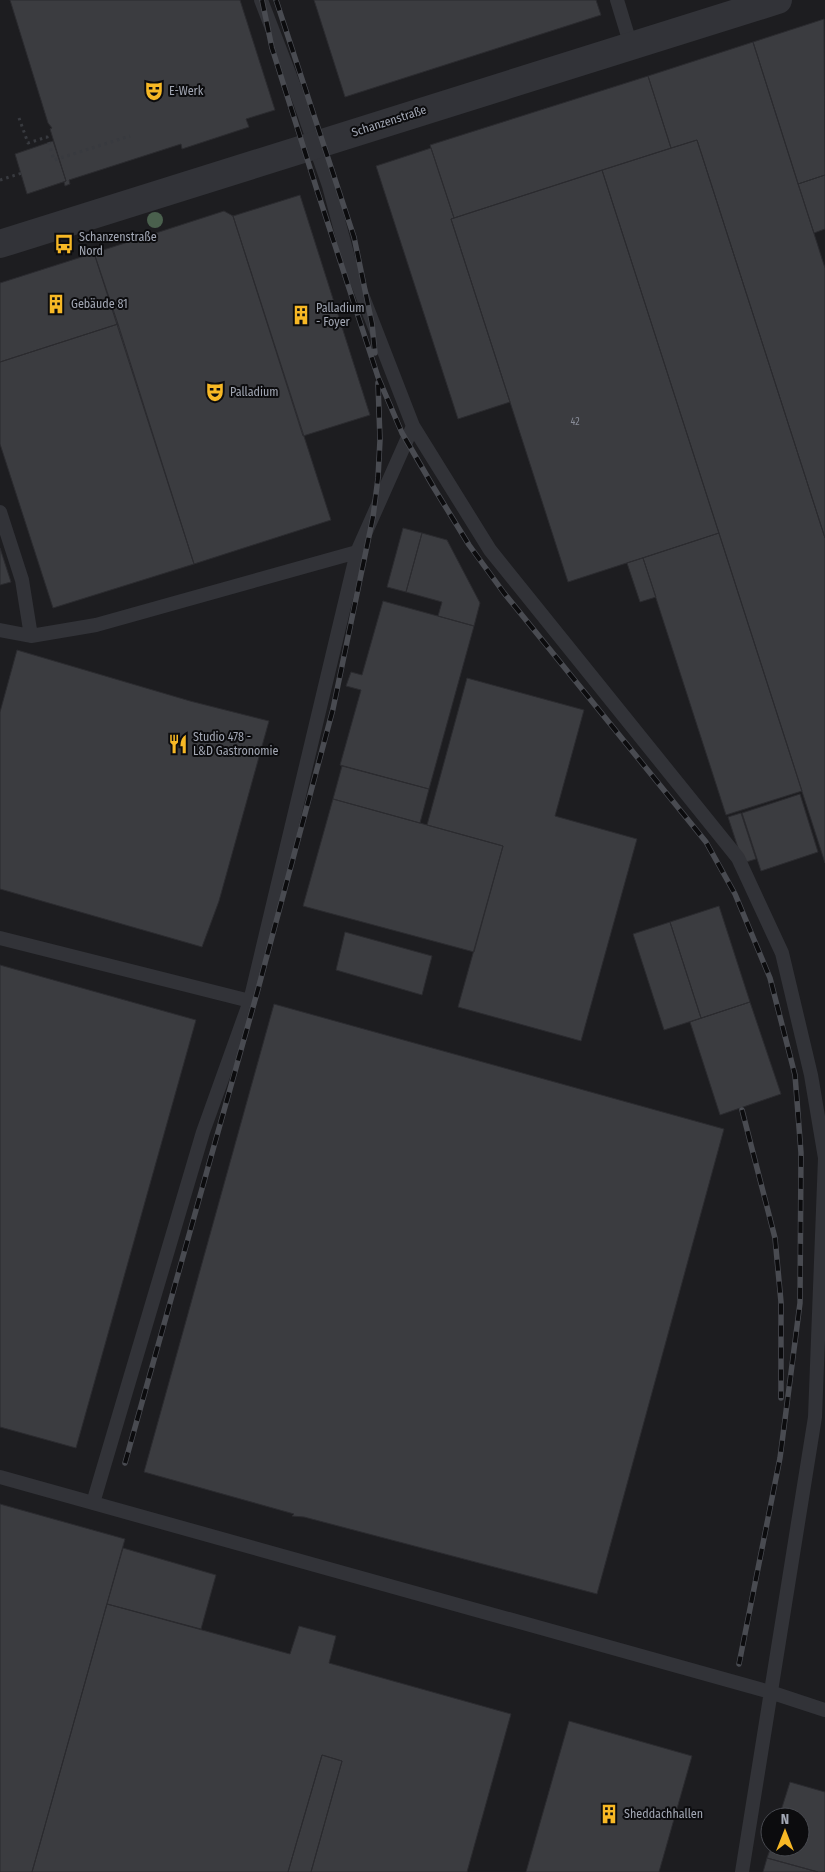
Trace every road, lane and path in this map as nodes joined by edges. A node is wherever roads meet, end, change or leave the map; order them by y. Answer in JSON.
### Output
{"nodes":[{"id":1,"x":261,"y":0,"type":"edge"},
{"id":2,"x":617,"y":0,"type":"edge"},
{"id":3,"x":778,"y":0,"type":"edge"},
{"id":4,"x":631,"y":46,"type":"junction"},
{"id":5,"x":20,"y":118,"type":"dead end"},
{"id":6,"x":130,"y":136,"type":"dead end"},
{"id":7,"x":314,"y":146,"type":"junction"},
{"id":8,"x":22,"y":173,"type":"dead end"},
{"id":9,"x":0,"y":180,"type":"edge"},
{"id":10,"x":0,"y":244,"type":"edge"},
{"id":11,"x":412,"y":426,"type":"junction"},
{"id":12,"x":0,"y":512,"type":"edge"},
{"id":13,"x":357,"y":552,"type":"junction"},
{"id":14,"x":0,"y":630,"type":"edge"},
{"id":15,"x":31,"y":636,"type":"junction"},
{"id":16,"x":0,"y":938,"type":"edge"},
{"id":17,"x":250,"y":1001,"type":"junction"},
{"id":18,"x":0,"y":1477,"type":"edge"},
{"id":19,"x":93,"y":1503,"type":"junction"},
{"id":20,"x":770,"y":1692,"type":"junction"},
{"id":21,"x":825,"y":1710,"type":"edge"},
{"id":22,"x":742,"y":1872,"type":"edge"}],
"edges":[{"from":1,"to":7,"type":"lane"},
{"from":2,"to":4,"type":"lane"},
{"from":3,"to":4,"type":"street","name":"Schanzenstraße"},
{"from":4,"to":7,"type":"street","name":"Schanzenstraße"},
{"from":5,"to":6,"type":"path"},
{"from":7,"to":10,"type":"street","name":"Schanzenstraße"},
{"from":7,"to":11,"type":"lane"},
{"from":8,"to":9,"type":"path"},
{"from":11,"to":13,"type":"lane"},
{"from":11,"to":20,"type":"lane"},
{"from":12,"to":15,"type":"lane"},
{"from":13,"to":15,"type":"lane"},
{"from":13,"to":17,"type":"lane"},
{"from":14,"to":15,"type":"lane"},
{"from":16,"to":17,"type":"lane"},
{"from":17,"to":19,"type":"lane"},
{"from":18,"to":19,"type":"lane"},
{"from":19,"to":20,"type":"lane"},
{"from":20,"to":21,"type":"lane"},
{"from":20,"to":22,"type":"lane"}]}
